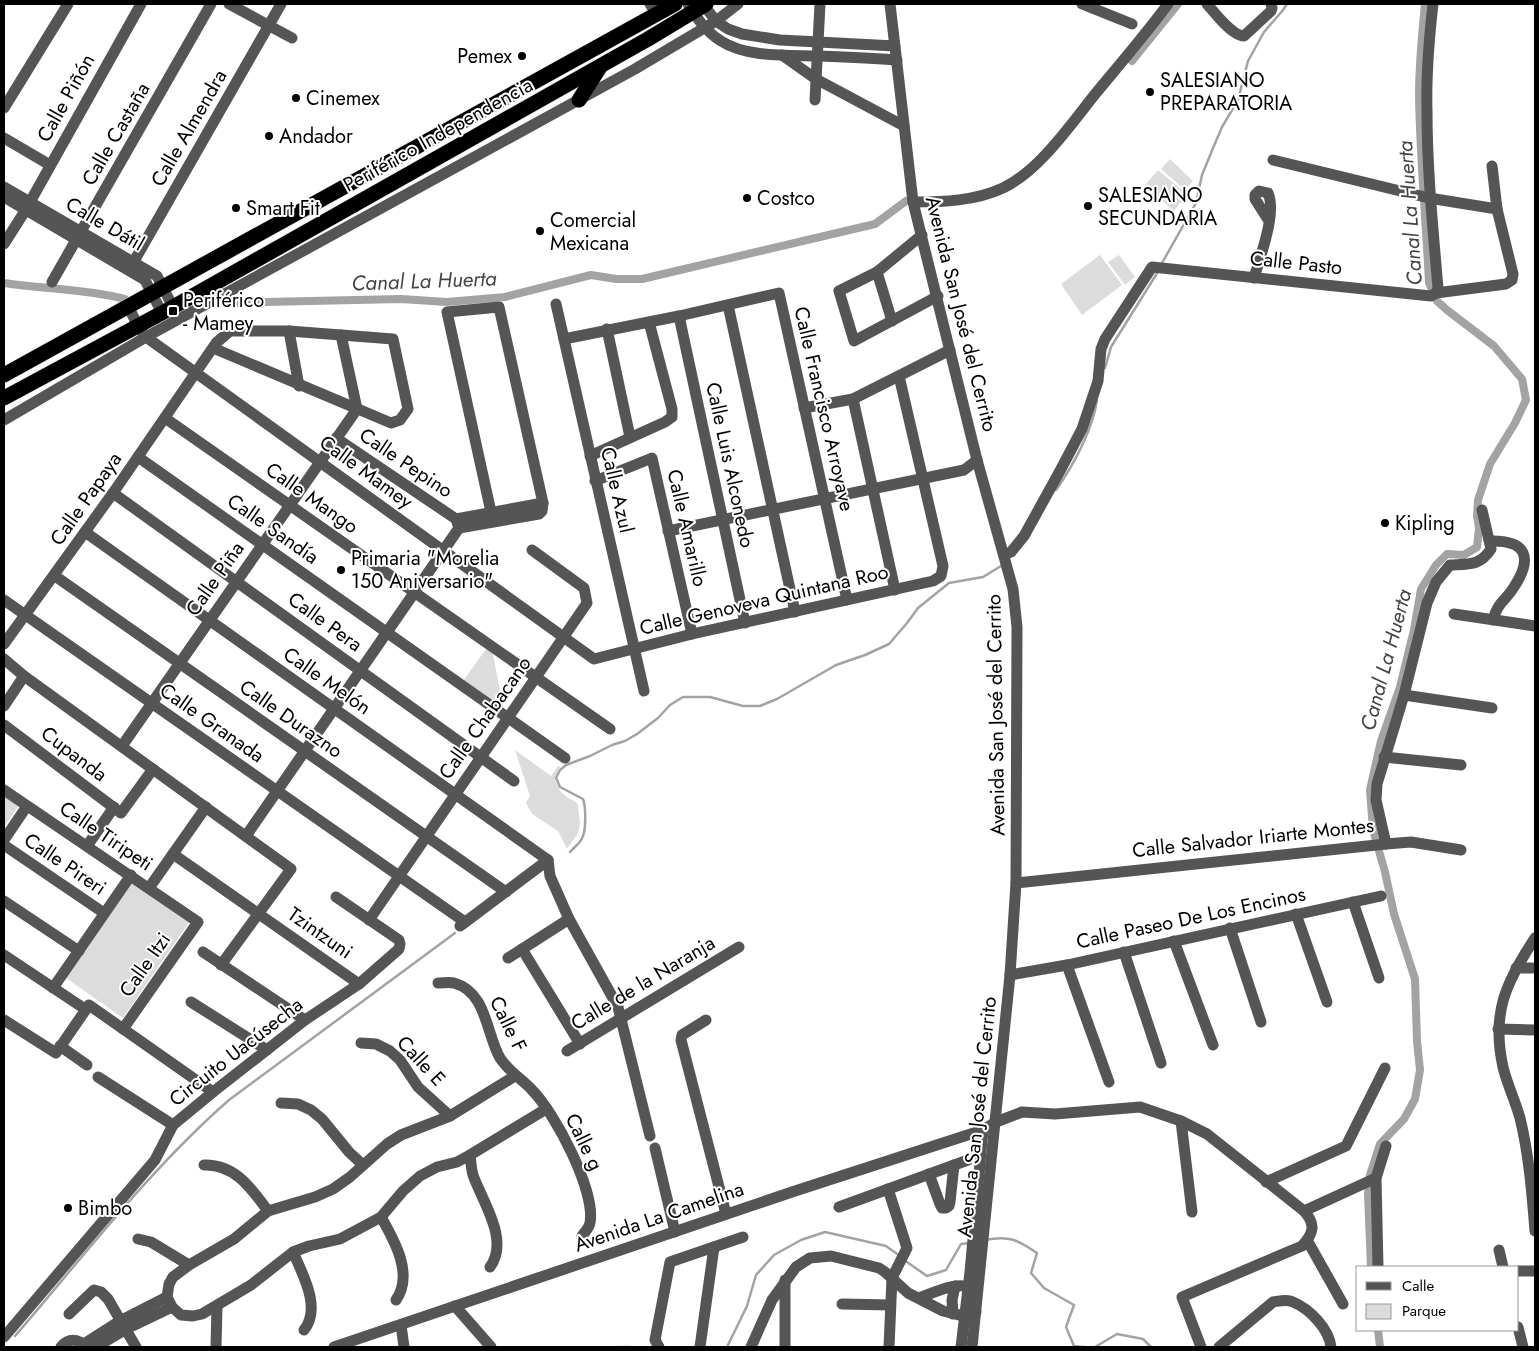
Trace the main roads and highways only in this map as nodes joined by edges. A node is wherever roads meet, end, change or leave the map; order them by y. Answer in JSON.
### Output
{"nodes":[{"id":1,"x":675,"y":4,"type":"edge"},
{"id":2,"x":699,"y":6,"type":"edge"},
{"id":3,"x":654,"y":9,"type":"edge"},
{"id":4,"x":602,"y":65,"type":"junction"},
{"id":5,"x":579,"y":100,"type":"road end"},
{"id":6,"x":4,"y":375,"type":"edge"},
{"id":7,"x":4,"y":398,"type":"edge"}],
"edges":[{"from":1,"to":3,"type":"highway","name":"Periférico Independencia"},
{"from":2,"to":4,"type":"highway","name":"Periférico Independencia"},
{"from":3,"to":6,"type":"highway","name":"Periférico Independencia"},
{"from":4,"to":5,"type":"highway"},
{"from":4,"to":7,"type":"highway","name":"Periférico Independencia"}]}
